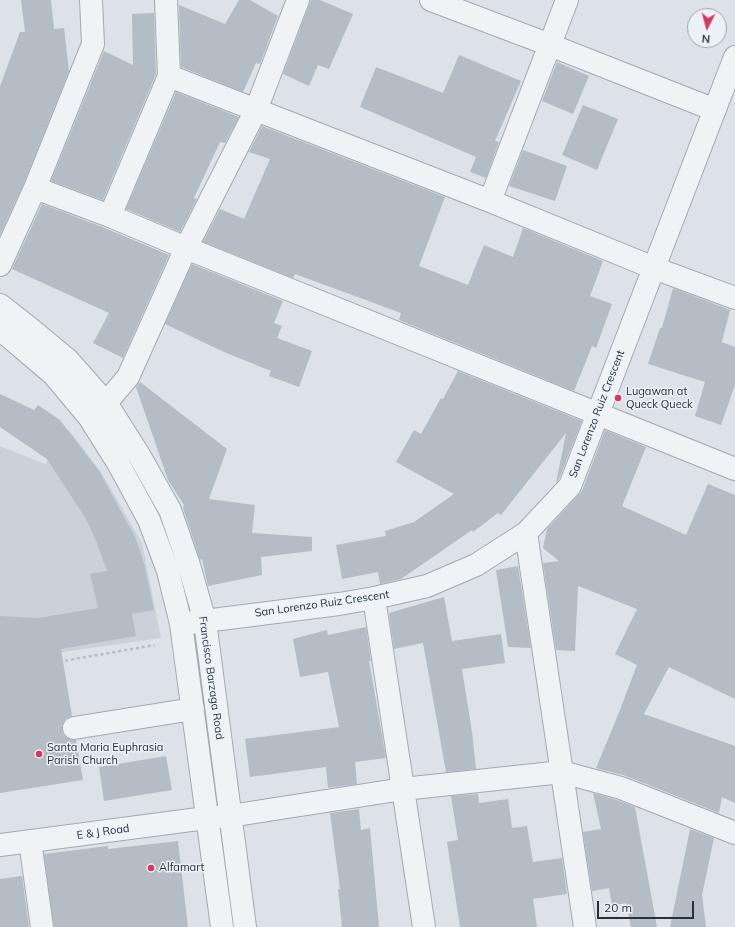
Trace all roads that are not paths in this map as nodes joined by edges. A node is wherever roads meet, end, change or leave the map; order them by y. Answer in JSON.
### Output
{"nodes":[{"id":1,"x":91,"y":0,"type":"edge"},
{"id":2,"x":166,"y":0,"type":"edge"},
{"id":3,"x":298,"y":0,"type":"edge"},
{"id":4,"x":430,"y":0,"type":"edge"},
{"id":5,"x":567,"y":0,"type":"edge"},
{"id":6,"x":550,"y":44,"type":"junction"},
{"id":7,"x":735,"y":57,"type":"edge"},
{"id":8,"x":169,"y":76,"type":"junction"},
{"id":9,"x":256,"y":110,"type":"junction"},
{"id":10,"x":715,"y":110,"type":"junction"},
{"id":11,"x":35,"y":188,"type":"junction"},
{"id":12,"x":490,"y":201,"type":"junction"},
{"id":13,"x":110,"y":216,"type":"junction"},
{"id":14,"x":186,"y":248,"type":"junction"},
{"id":15,"x":0,"y":265,"type":"edge"},
{"id":16,"x":654,"y":268,"type":"junction"},
{"id":17,"x":735,"y":298,"type":"edge"},
{"id":18,"x":0,"y":305,"type":"edge"},
{"id":19,"x":0,"y":329,"type":"edge"},
{"id":20,"x":106,"y":403,"type":"junction"},
{"id":21,"x":598,"y":414,"type":"junction"},
{"id":22,"x":89,"y":417,"type":"junction"},
{"id":23,"x":735,"y":469,"type":"edge"},
{"id":24,"x":526,"y":533,"type":"junction"},
{"id":25,"x":374,"y":598,"type":"junction"},
{"id":26,"x":204,"y":621,"type":"junction"},
{"id":27,"x":182,"y":632,"type":"junction"},
{"id":28,"x":193,"y":709,"type":"junction"},
{"id":29,"x":74,"y":728,"type":"dead end"},
{"id":30,"x":562,"y":772,"type":"junction"},
{"id":31,"x":403,"y":790,"type":"junction"},
{"id":32,"x":230,"y":816,"type":"junction"},
{"id":33,"x":206,"y":818,"type":"junction"},
{"id":34,"x":735,"y":833,"type":"edge"},
{"id":35,"x":30,"y":841,"type":"junction"},
{"id":36,"x":0,"y":845,"type":"edge"},
{"id":37,"x":42,"y":927,"type":"edge"},
{"id":38,"x":222,"y":927,"type":"edge"},
{"id":39,"x":245,"y":927,"type":"edge"},
{"id":40,"x":424,"y":927,"type":"edge"},
{"id":41,"x":585,"y":927,"type":"edge"}],
"edges":[{"from":1,"to":11,"type":"street"},
{"from":2,"to":8,"type":"street"},
{"from":3,"to":9,"type":"street"},
{"from":4,"to":6,"type":"street"},
{"from":5,"to":6,"type":"street"},
{"from":6,"to":10,"type":"street"},
{"from":6,"to":12,"type":"street"},
{"from":7,"to":10,"type":"street","name":"San Lorenzo Ruiz Crescent"},
{"from":8,"to":9,"type":"street"},
{"from":8,"to":13,"type":"street"},
{"from":9,"to":12,"type":"street"},
{"from":9,"to":14,"type":"street"},
{"from":10,"to":16,"type":"street","name":"San Lorenzo Ruiz Crescent"},
{"from":11,"to":13,"type":"street"},
{"from":11,"to":15,"type":"street"},
{"from":12,"to":16,"type":"street"},
{"from":13,"to":14,"type":"street"},
{"from":14,"to":20,"type":"street"},
{"from":14,"to":21,"type":"street"},
{"from":16,"to":17,"type":"street"},
{"from":16,"to":21,"type":"street","name":"San Lorenzo Ruiz Crescent"},
{"from":18,"to":20,"type":"street","name":"Francisco Barzaga Road"},
{"from":19,"to":22,"type":"street","name":"Francisco Barzaga Road"},
{"from":20,"to":22,"type":"street"},
{"from":20,"to":26,"type":"street","name":"Francisco Barzaga Road"},
{"from":21,"to":23,"type":"street"},
{"from":21,"to":24,"type":"street","name":"San Lorenzo Ruiz Crescent"},
{"from":22,"to":27,"type":"street","name":"Francisco Barzaga Road"},
{"from":24,"to":25,"type":"street","name":"San Lorenzo Ruiz Crescent"},
{"from":24,"to":30,"type":"street"},
{"from":25,"to":26,"type":"street","name":"San Lorenzo Ruiz Crescent"},
{"from":25,"to":31,"type":"street"},
{"from":26,"to":27,"type":"street","name":"San Lorenzo Ruiz Crescent"},
{"from":26,"to":32,"type":"street","name":"Francisco Barzaga Road"},
{"from":27,"to":28,"type":"street","name":"Francisco Barzaga Road"},
{"from":28,"to":29,"type":"street"},
{"from":28,"to":33,"type":"street","name":"Francisco Barzaga Road"},
{"from":30,"to":31,"type":"street","name":"E & J Road"},
{"from":30,"to":34,"type":"street"},
{"from":30,"to":41,"type":"street"},
{"from":31,"to":32,"type":"street","name":"E & J Road"},
{"from":31,"to":40,"type":"street"},
{"from":32,"to":33,"type":"street","name":"E & J Road"},
{"from":32,"to":39,"type":"street","name":"Francisco Barzaga Road"},
{"from":33,"to":35,"type":"street","name":"E & J Road"},
{"from":33,"to":38,"type":"street","name":"Francisco Barzaga Road"},
{"from":35,"to":36,"type":"street","name":"E & J Road"},
{"from":35,"to":37,"type":"street"}]}
